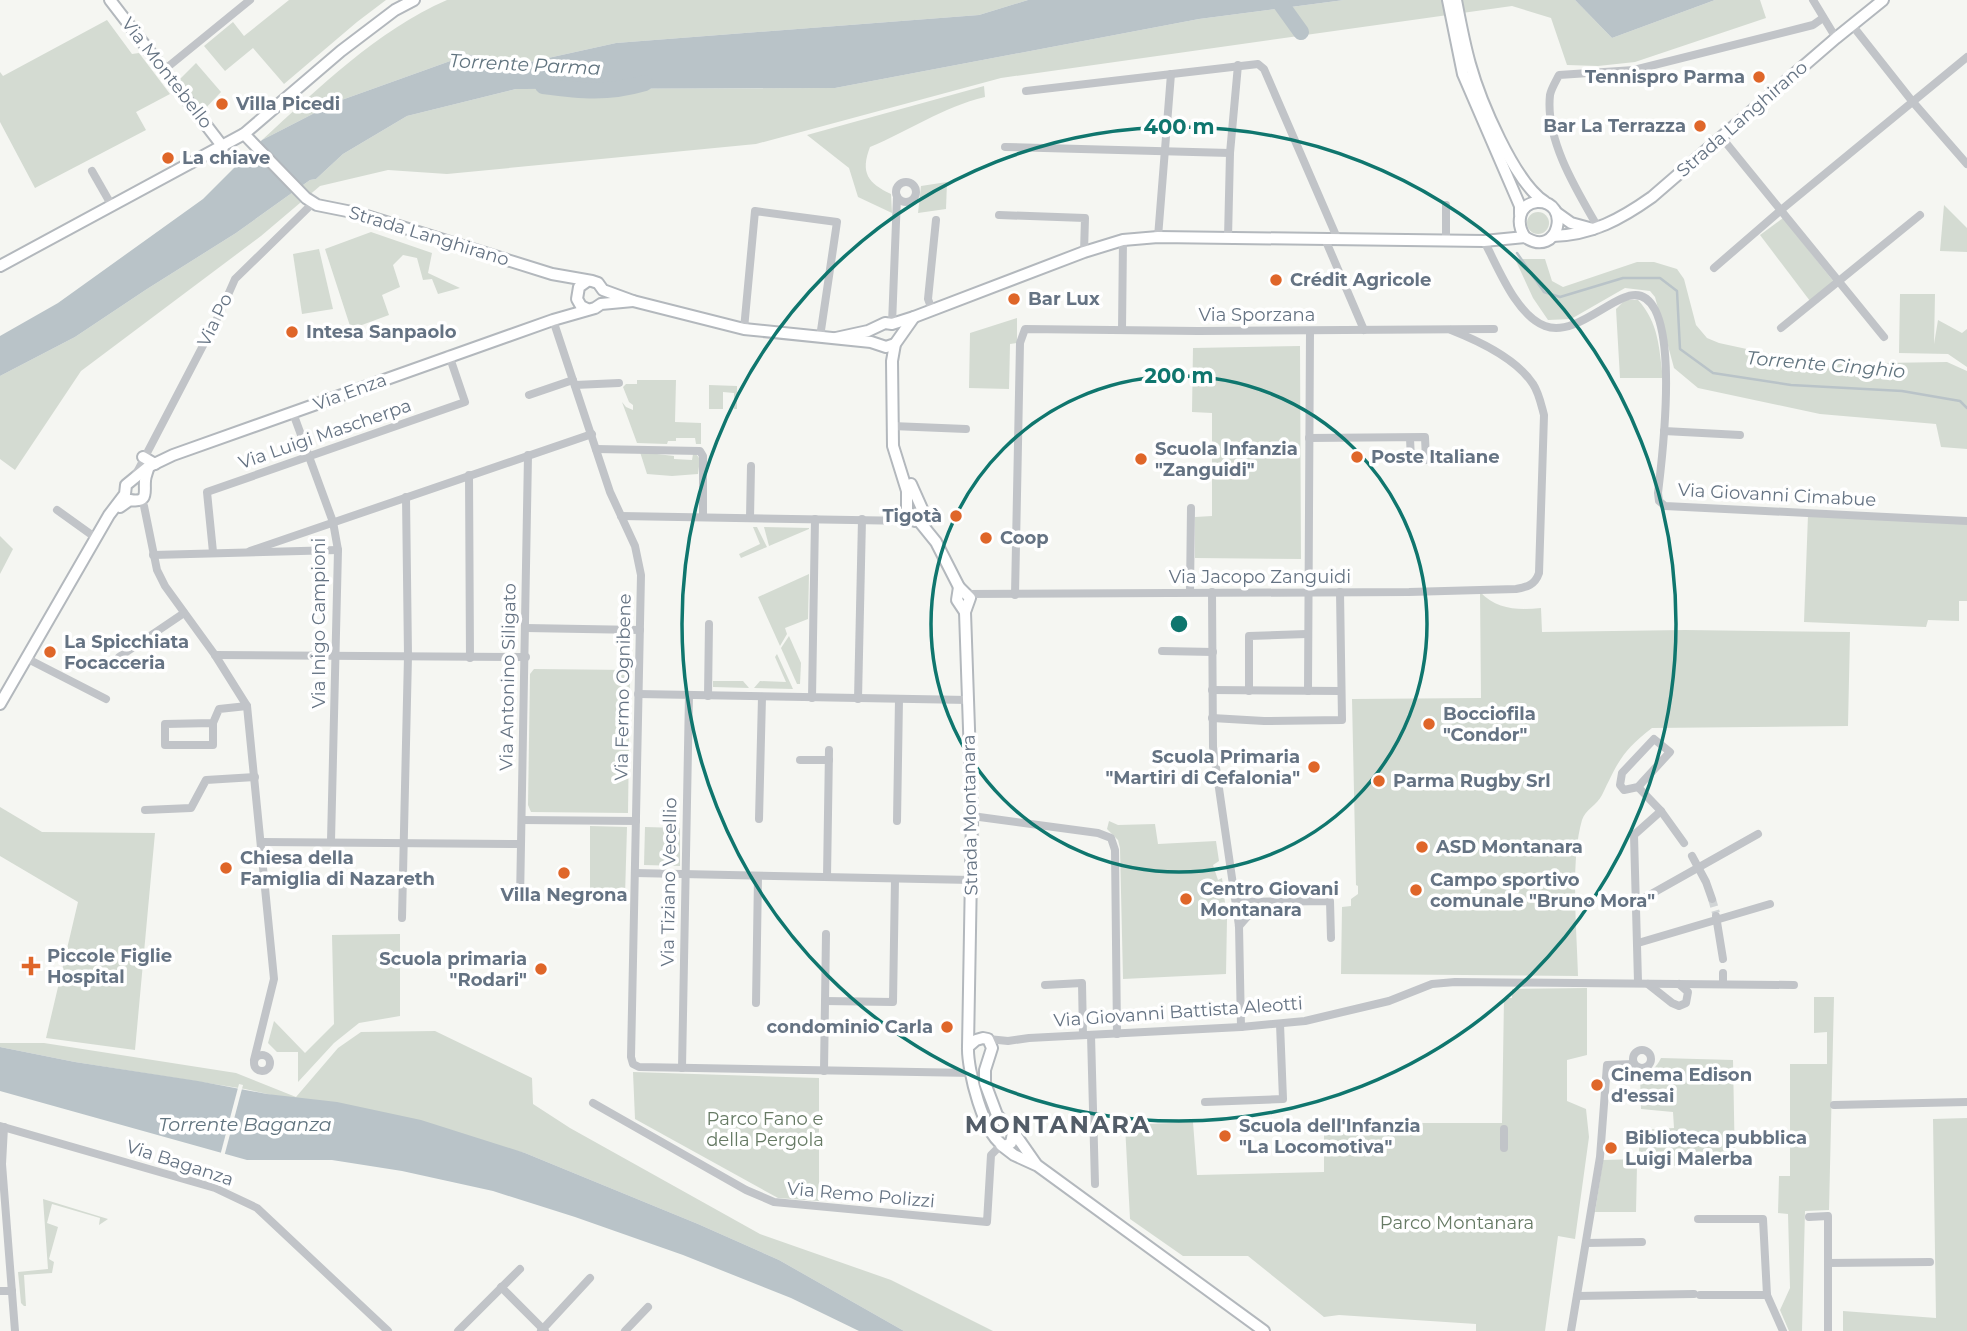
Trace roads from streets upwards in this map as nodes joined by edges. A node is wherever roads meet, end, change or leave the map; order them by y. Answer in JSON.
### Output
{"nodes":[{"id":1,"x":110,"y":0,"type":"edge"},
{"id":2,"x":250,"y":0,"type":"edge"},
{"id":3,"x":414,"y":0,"type":"edge"},
{"id":4,"x":1448,"y":0,"type":"edge"},
{"id":5,"x":1456,"y":0,"type":"edge"},
{"id":6,"x":1812,"y":0,"type":"edge"},
{"id":7,"x":1883,"y":0,"type":"edge"},
{"id":8,"x":1823,"y":19,"type":"junction"},
{"id":9,"x":1852,"y":24,"type":"junction"},
{"id":10,"x":1458,"y":32,"type":"junction"},
{"id":11,"x":1836,"y":38,"type":"junction"},
{"id":12,"x":1967,"y":57,"type":"edge"},
{"id":13,"x":1237,"y":65,"type":"junction"},
{"id":14,"x":164,"y":70,"type":"junction"},
{"id":15,"x":1171,"y":74,"type":"junction"},
{"id":16,"x":1026,"y":91,"type":"dead end"},
{"id":17,"x":1912,"y":101,"type":"junction"},
{"id":18,"x":244,"y":134,"type":"junction"},
{"id":19,"x":1722,"y":138,"type":"junction"},
{"id":20,"x":223,"y":147,"type":"junction"},
{"id":21,"x":1005,"y":147,"type":"dead end"},
{"id":22,"x":1163,"y":149,"type":"junction"},
{"id":23,"x":1230,"y":153,"type":"junction"},
{"id":24,"x":1967,"y":164,"type":"edge"},
{"id":25,"x":92,"y":171,"type":"dead end"},
{"id":26,"x":897,"y":197,"type":"dead end"},
{"id":27,"x":309,"y":201,"type":"junction"},
{"id":28,"x":1446,"y":205,"type":"dead end"},
{"id":29,"x":112,"y":206,"type":"junction"},
{"id":30,"x":1552,"y":208,"type":"junction"},
{"id":31,"x":1781,"y":209,"type":"junction"},
{"id":32,"x":999,"y":215,"type":"dead end"},
{"id":33,"x":1920,"y":215,"type":"dead end"},
{"id":34,"x":1519,"y":218,"type":"junction"},
{"id":35,"x":936,"y":220,"type":"dead end"},
{"id":36,"x":1597,"y":229,"type":"junction"},
{"id":37,"x":1553,"y":236,"type":"junction"},
{"id":38,"x":1158,"y":237,"type":"junction"},
{"id":39,"x":1525,"y":237,"type":"junction"},
{"id":40,"x":1228,"y":238,"type":"junction"},
{"id":41,"x":1325,"y":239,"type":"junction"},
{"id":42,"x":1123,"y":240,"type":"junction"},
{"id":43,"x":1338,"y":240,"type":"junction"},
{"id":44,"x":1446,"y":241,"type":"junction"},
{"id":45,"x":1490,"y":241,"type":"junction"},
{"id":46,"x":1084,"y":252,"type":"junction"},
{"id":47,"x":0,"y":266,"type":"edge"},
{"id":48,"x":1714,"y":268,"type":"dead end"},
{"id":49,"x":552,"y":274,"type":"junction"},
{"id":50,"x":586,"y":282,"type":"junction"},
{"id":51,"x":1839,"y":282,"type":"junction"},
{"id":52,"x":603,"y":290,"type":"junction"},
{"id":53,"x":577,"y":296,"type":"junction"},
{"id":54,"x":633,"y":301,"type":"junction"},
{"id":55,"x":601,"y":304,"type":"junction"},
{"id":56,"x":587,"y":309,"type":"junction"},
{"id":57,"x":932,"y":310,"type":"junction"},
{"id":58,"x":914,"y":317,"type":"junction"},
{"id":59,"x":553,"y":320,"type":"junction"},
{"id":60,"x":892,"y":324,"type":"junction"},
{"id":61,"x":879,"y":326,"type":"junction"},
{"id":62,"x":1781,"y":328,"type":"dead end"},
{"id":63,"x":744,"y":329,"type":"junction"},
{"id":64,"x":1494,"y":329,"type":"dead end"},
{"id":65,"x":1122,"y":330,"type":"junction"},
{"id":66,"x":1364,"y":330,"type":"junction"},
{"id":67,"x":1451,"y":330,"type":"junction"},
{"id":68,"x":1310,"y":331,"type":"junction"},
{"id":69,"x":820,"y":337,"type":"junction"},
{"id":70,"x":1884,"y":337,"type":"dead end"},
{"id":71,"x":836,"y":338,"type":"junction"},
{"id":72,"x":890,"y":342,"type":"junction"},
{"id":73,"x":449,"y":355,"type":"junction"},
{"id":74,"x":574,"y":383,"type":"junction"},
{"id":75,"x":619,"y":383,"type":"dead end"},
{"id":76,"x":529,"y":395,"type":"dead end"},
{"id":77,"x":293,"y":412,"type":"junction"},
{"id":78,"x":892,"y":426,"type":"junction"},
{"id":79,"x":966,"y":429,"type":"dead end"},
{"id":80,"x":1664,"y":430,"type":"junction"},
{"id":81,"x":592,"y":434,"type":"junction"},
{"id":82,"x":1740,"y":435,"type":"dead end"},
{"id":83,"x":1309,"y":438,"type":"junction"},
{"id":84,"x":1410,"y":438,"type":"dead end"},
{"id":85,"x":597,"y":449,"type":"junction"},
{"id":86,"x":310,"y":455,"type":"junction"},
{"id":87,"x":528,"y":455,"type":"junction"},
{"id":88,"x":149,"y":463,"type":"junction"},
{"id":89,"x":751,"y":466,"type":"dead end"},
{"id":90,"x":469,"y":475,"type":"junction"},
{"id":91,"x":137,"y":480,"type":"junction"},
{"id":92,"x":406,"y":496,"type":"junction"},
{"id":93,"x":132,"y":498,"type":"junction"},
{"id":94,"x":1191,"y":508,"type":"dead end"},
{"id":95,"x":57,"y":510,"type":"dead end"},
{"id":96,"x":915,"y":513,"type":"junction"},
{"id":97,"x":621,"y":516,"type":"junction"},
{"id":98,"x":703,"y":517,"type":"junction"},
{"id":99,"x":750,"y":518,"type":"junction"},
{"id":100,"x":815,"y":519,"type":"junction"},
{"id":101,"x":862,"y":519,"type":"junction"},
{"id":102,"x":1967,"y":521,"type":"edge"},
{"id":103,"x":333,"y":522,"type":"junction"},
{"id":104,"x":96,"y":538,"type":"junction"},
{"id":105,"x":338,"y":550,"type":"junction"},
{"id":106,"x":250,"y":551,"type":"junction"},
{"id":107,"x":213,"y":552,"type":"junction"},
{"id":108,"x":153,"y":555,"type":"junction"},
{"id":109,"x":1190,"y":592,"type":"junction"},
{"id":110,"x":1212,"y":592,"type":"junction"},
{"id":111,"x":1308,"y":592,"type":"junction"},
{"id":112,"x":1340,"y":592,"type":"junction"},
{"id":113,"x":1015,"y":595,"type":"junction"},
{"id":114,"x":964,"y":600,"type":"junction"},
{"id":115,"x":184,"y":613,"type":"junction"},
{"id":116,"x":709,"y":624,"type":"dead end"},
{"id":117,"x":526,"y":628,"type":"junction"},
{"id":118,"x":640,"y":630,"type":"junction"},
{"id":119,"x":1307,"y":634,"type":"junction"},
{"id":120,"x":1162,"y":651,"type":"dead end"},
{"id":121,"x":1213,"y":652,"type":"junction"},
{"id":122,"x":215,"y":655,"type":"junction"},
{"id":123,"x":336,"y":656,"type":"junction"},
{"id":124,"x":408,"y":656,"type":"junction"},
{"id":125,"x":119,"y":657,"type":"dead end"},
{"id":126,"x":526,"y":657,"type":"junction"},
{"id":127,"x":26,"y":658,"type":"junction"},
{"id":128,"x":470,"y":658,"type":"junction"},
{"id":129,"x":1212,"y":690,"type":"junction"},
{"id":130,"x":1250,"y":691,"type":"junction"},
{"id":131,"x":1308,"y":691,"type":"junction"},
{"id":132,"x":1340,"y":691,"type":"junction"},
{"id":133,"x":638,"y":694,"type":"junction"},
{"id":134,"x":689,"y":695,"type":"junction"},
{"id":135,"x":708,"y":696,"type":"junction"},
{"id":136,"x":762,"y":697,"type":"junction"},
{"id":137,"x":812,"y":698,"type":"junction"},
{"id":138,"x":858,"y":698,"type":"junction"},
{"id":139,"x":106,"y":699,"type":"dead end"},
{"id":140,"x":899,"y":699,"type":"junction"},
{"id":141,"x":968,"y":700,"type":"junction"},
{"id":142,"x":0,"y":704,"type":"edge"},
{"id":143,"x":247,"y":706,"type":"junction"},
{"id":144,"x":1212,"y":718,"type":"junction"},
{"id":145,"x":213,"y":723,"type":"junction"},
{"id":146,"x":829,"y":750,"type":"dead end"},
{"id":147,"x":800,"y":760,"type":"dead end"},
{"id":148,"x":829,"y":760,"type":"junction"},
{"id":149,"x":255,"y":777,"type":"junction"},
{"id":150,"x":1639,"y":787,"type":"junction"},
{"id":151,"x":145,"y":810,"type":"dead end"},
{"id":152,"x":1661,"y":811,"type":"junction"},
{"id":153,"x":972,"y":816,"type":"junction"},
{"id":154,"x":759,"y":819,"type":"dead end"},
{"id":155,"x":522,"y":820,"type":"junction"},
{"id":156,"x":636,"y":821,"type":"junction"},
{"id":157,"x":897,"y":821,"type":"dead end"},
{"id":158,"x":1758,"y":834,"type":"dead end"},
{"id":159,"x":331,"y":841,"type":"junction"},
{"id":160,"x":262,"y":842,"type":"junction"},
{"id":161,"x":402,"y":842,"type":"junction"},
{"id":162,"x":1684,"y":843,"type":"dead end"},
{"id":163,"x":520,"y":844,"type":"junction"},
{"id":164,"x":1692,"y":856,"type":"dead end"},
{"id":165,"x":1698,"y":868,"type":"junction"},
{"id":166,"x":635,"y":873,"type":"junction"},
{"id":167,"x":685,"y":874,"type":"junction"},
{"id":168,"x":758,"y":876,"type":"junction"},
{"id":169,"x":827,"y":877,"type":"junction"},
{"id":170,"x":895,"y":879,"type":"junction"},
{"id":171,"x":972,"y":880,"type":"junction"},
{"id":172,"x":1712,"y":899,"type":"tunnel mouth"},
{"id":173,"x":520,"y":900,"type":"dead end"},
{"id":174,"x":1236,"y":902,"type":"junction"},
{"id":175,"x":1261,"y":902,"type":"junction"},
{"id":176,"x":1637,"y":902,"type":"junction"},
{"id":177,"x":1770,"y":904,"type":"dead end"},
{"id":178,"x":1716,"y":915,"type":"junction"},
{"id":179,"x":402,"y":918,"type":"dead end"},
{"id":180,"x":1239,"y":926,"type":"junction"},
{"id":181,"x":826,"y":934,"type":"dead end"},
{"id":182,"x":1331,"y":939,"type":"dead end"},
{"id":183,"x":1638,"y":943,"type":"junction"},
{"id":184,"x":1723,"y":959,"type":"dead end"},
{"id":185,"x":1723,"y":973,"type":"dead end"},
{"id":186,"x":1642,"y":982,"type":"junction"},
{"id":187,"x":1676,"y":983,"type":"junction"},
{"id":188,"x":1723,"y":984,"type":"junction"},
{"id":189,"x":1045,"y":985,"type":"dead end"},
{"id":190,"x":1794,"y":985,"type":"dead end"},
{"id":191,"x":825,"y":1001,"type":"junction"},
{"id":192,"x":756,"y":1003,"type":"dead end"},
{"id":193,"x":969,"y":1018,"type":"junction"},
{"id":194,"x":1280,"y":1024,"type":"junction"},
{"id":195,"x":1241,"y":1027,"type":"junction"},
{"id":196,"x":1117,"y":1034,"type":"junction"},
{"id":197,"x":1087,"y":1035,"type":"junction"},
{"id":198,"x":986,"y":1039,"type":"junction"},
{"id":199,"x":1009,"y":1041,"type":"junction"},
{"id":200,"x":258,"y":1043,"type":"junction"},
{"id":201,"x":968,"y":1047,"type":"junction"},
{"id":202,"x":262,"y":1054,"type":"junction"},
{"id":203,"x":991,"y":1055,"type":"junction"},
{"id":204,"x":254,"y":1060,"type":"junction"},
{"id":205,"x":1634,"y":1064,"type":"dead end"},
{"id":206,"x":682,"y":1068,"type":"junction"},
{"id":207,"x":824,"y":1071,"type":"junction"},
{"id":208,"x":973,"y":1073,"type":"junction"},
{"id":209,"x":1205,"y":1102,"type":"dead end"},
{"id":210,"x":1967,"y":1102,"type":"edge"},
{"id":211,"x":593,"y":1103,"type":"dead end"},
{"id":212,"x":1834,"y":1105,"type":"dead end"},
{"id":213,"x":2,"y":1126,"type":"edge"},
{"id":214,"x":1012,"y":1129,"type":"junction"},
{"id":215,"x":1504,"y":1129,"type":"dead end"},
{"id":216,"x":1002,"y":1146,"type":"junction"},
{"id":217,"x":1504,"y":1148,"type":"dead end"},
{"id":218,"x":1038,"y":1166,"type":"junction"},
{"id":219,"x":1095,"y":1184,"type":"dead end"},
{"id":220,"x":1809,"y":1217,"type":"dead end"},
{"id":221,"x":1699,"y":1219,"type":"dead end"},
{"id":222,"x":1642,"y":1242,"type":"dead end"},
{"id":223,"x":1586,"y":1243,"type":"junction"},
{"id":224,"x":1930,"y":1262,"type":"dead end"},
{"id":225,"x":1828,"y":1263,"type":"junction"},
{"id":226,"x":520,"y":1269,"type":"dead end"},
{"id":227,"x":590,"y":1278,"type":"dead end"},
{"id":228,"x":501,"y":1287,"type":"junction"},
{"id":229,"x":0,"y":1291,"type":"edge"},
{"id":230,"x":12,"y":1291,"type":"junction"},
{"id":231,"x":1766,"y":1295,"type":"junction"},
{"id":232,"x":1577,"y":1296,"type":"junction"},
{"id":233,"x":648,"y":1307,"type":"dead end"},
{"id":234,"x":543,"y":1330,"type":"edge"},
{"id":235,"x":15,"y":1331,"type":"edge"},
{"id":236,"x":388,"y":1331,"type":"edge"},
{"id":237,"x":458,"y":1331,"type":"edge"},
{"id":238,"x":625,"y":1331,"type":"edge"},
{"id":239,"x":1264,"y":1331,"type":"edge"},
{"id":240,"x":1571,"y":1331,"type":"edge"},
{"id":241,"x":1783,"y":1331,"type":"edge"},
{"id":242,"x":1828,"y":1331,"type":"edge"}],
"edges":[{"from":1,"to":14,"type":"street","name":"Via Montebello"},
{"from":2,"to":14,"type":"street"},
{"from":3,"to":18,"type":"street"},
{"from":4,"to":10,"type":"street"},
{"from":5,"to":10,"type":"street"},
{"from":6,"to":8,"type":"street"},
{"from":7,"to":9,"type":"street","name":"Strada Langhirano"},
{"from":8,"to":11,"type":"street"},
{"from":8,"to":36,"type":"street"},
{"from":9,"to":11,"type":"street","name":"Strada Langhirano"},
{"from":9,"to":17,"type":"street"},
{"from":10,"to":30,"type":"street"},
{"from":10,"to":34,"type":"street"},
{"from":11,"to":19,"type":"street","name":"Strada Langhirano"},
{"from":12,"to":17,"type":"street"},
{"from":13,"to":15,"type":"street"},
{"from":13,"to":23,"type":"street"},
{"from":13,"to":43,"type":"street"},
{"from":14,"to":20,"type":"street","name":"Via Montebello"},
{"from":15,"to":16,"type":"street"},
{"from":15,"to":22,"type":"street"},
{"from":17,"to":24,"type":"street"},
{"from":17,"to":31,"type":"street"},
{"from":18,"to":20,"type":"street"},
{"from":18,"to":27,"type":"street"},
{"from":19,"to":31,"type":"street"},
{"from":19,"to":36,"type":"street","name":"Strada Langhirano"},
{"from":20,"to":29,"type":"street"},
{"from":21,"to":22,"type":"street"},
{"from":22,"to":23,"type":"street"},
{"from":22,"to":38,"type":"street"},
{"from":23,"to":40,"type":"street"},
{"from":25,"to":29,"type":"street"},
{"from":26,"to":60,"type":"street"},
{"from":27,"to":49,"type":"street","name":"Strada Langhirano"},
{"from":27,"to":88,"type":"street","name":"Via Po"},
{"from":28,"to":44,"type":"street"},
{"from":29,"to":47,"type":"street"},
{"from":30,"to":34,"type":"street"},
{"from":30,"to":36,"type":"street"},
{"from":30,"to":37,"type":"street"},
{"from":31,"to":48,"type":"street"},
{"from":31,"to":51,"type":"street"},
{"from":32,"to":46,"type":"street"},
{"from":33,"to":51,"type":"street"},
{"from":34,"to":39,"type":"street"},
{"from":34,"to":45,"type":"street"},
{"from":35,"to":57,"type":"street"},
{"from":36,"to":37,"type":"street","name":"Strada Langhirano"},
{"from":37,"to":39,"type":"street","name":"Strada Langhirano"},
{"from":38,"to":40,"type":"street","name":"Strada Langhirano"},
{"from":38,"to":42,"type":"street","name":"Strada Langhirano"},
{"from":39,"to":45,"type":"street","name":"Strada Langhirano"},
{"from":40,"to":41,"type":"street","name":"Strada Langhirano"},
{"from":41,"to":43,"type":"street","name":"Strada Langhirano"},
{"from":41,"to":66,"type":"street"},
{"from":42,"to":46,"type":"street","name":"Strada Langhirano"},
{"from":42,"to":65,"type":"street"},
{"from":43,"to":44,"type":"street","name":"Strada Langhirano"},
{"from":44,"to":45,"type":"street","name":"Strada Langhirano"},
{"from":45,"to":80,"type":"street","name":"Via Giovanni Cimabue"},
{"from":46,"to":57,"type":"street","name":"Strada Langhirano"},
{"from":49,"to":50,"type":"street","name":"Strada Langhirano"},
{"from":49,"to":53,"type":"street","name":"Strada Langhirano"},
{"from":50,"to":52,"type":"street","name":"Strada Langhirano"},
{"from":50,"to":53,"type":"street"},
{"from":51,"to":62,"type":"street"},
{"from":51,"to":70,"type":"street"},
{"from":52,"to":54,"type":"street","name":"Strada Langhirano"},
{"from":52,"to":55,"type":"street"},
{"from":53,"to":56,"type":"street","name":"Strada Langhirano"},
{"from":53,"to":59,"type":"street","name":"Via Enza"},
{"from":54,"to":55,"type":"street","name":"Strada Langhirano"},
{"from":54,"to":63,"type":"street","name":"Strada Langhirano"},
{"from":55,"to":56,"type":"street","name":"Strada Langhirano"},
{"from":56,"to":59,"type":"street","name":"Via Enza"},
{"from":57,"to":58,"type":"street","name":"Strada Langhirano"},
{"from":58,"to":60,"type":"street","name":"Strada Langhirano"},
{"from":58,"to":72,"type":"street","name":"Strada Langhirano"},
{"from":59,"to":73,"type":"street","name":"Via Enza"},
{"from":59,"to":74,"type":"street","name":"Via Fermo Ognibene"},
{"from":60,"to":61,"type":"street","name":"Strada Langhirano"},
{"from":60,"to":72,"type":"street"},
{"from":61,"to":71,"type":"street","name":"Strada Langhirano"},
{"from":61,"to":72,"type":"street"},
{"from":63,"to":69,"type":"street","name":"Strada Langhirano"},
{"from":63,"to":69,"type":"street"},
{"from":64,"to":67,"type":"street","name":"Via Sporzana"},
{"from":65,"to":68,"type":"street","name":"Via Sporzana"},
{"from":65,"to":113,"type":"street","name":"Via Sporzana"},
{"from":66,"to":67,"type":"street","name":"Via Sporzana"},
{"from":66,"to":68,"type":"street","name":"Via Sporzana"},
{"from":67,"to":112,"type":"street","name":"Via Jacopo Zanguidi"},
{"from":68,"to":83,"type":"street"},
{"from":69,"to":71,"type":"street","name":"Strada Langhirano"},
{"from":71,"to":72,"type":"street","name":"Strada Langhirano"},
{"from":72,"to":78,"type":"street","name":"Strada Montanara"},
{"from":73,"to":77,"type":"street","name":"Via Enza"},
{"from":73,"to":86,"type":"street","name":"Via Luigi Mascherpa"},
{"from":74,"to":75,"type":"street"},
{"from":74,"to":76,"type":"street"},
{"from":74,"to":81,"type":"street","name":"Via Fermo Ognibene"},
{"from":77,"to":86,"type":"street","name":"Via Inigo Campioni"},
{"from":77,"to":88,"type":"street","name":"Via Enza"},
{"from":78,"to":79,"type":"street"},
{"from":78,"to":96,"type":"street","name":"Strada Montanara"},
{"from":80,"to":82,"type":"street"},
{"from":80,"to":102,"type":"street","name":"Via Giovanni Cimabue"},
{"from":81,"to":85,"type":"street","name":"Via Fermo Ognibene"},
{"from":81,"to":87,"type":"street"},
{"from":83,"to":84,"type":"street"},
{"from":83,"to":111,"type":"street"},
{"from":85,"to":97,"type":"street","name":"Via Fermo Ognibene"},
{"from":85,"to":98,"type":"street"},
{"from":86,"to":103,"type":"street","name":"Via Inigo Campioni"},
{"from":86,"to":107,"type":"street","name":"Via Luigi Mascherpa"},
{"from":87,"to":90,"type":"street"},
{"from":87,"to":117,"type":"street","name":"Via Antonino Siligato"},
{"from":88,"to":91,"type":"street","name":"Via Po"},
{"from":89,"to":99,"type":"street"},
{"from":90,"to":92,"type":"street"},
{"from":90,"to":128,"type":"street"},
{"from":91,"to":93,"type":"street","name":"Via Po"},
{"from":91,"to":93,"type":"street","name":"Via Po"},
{"from":92,"to":103,"type":"street"},
{"from":92,"to":124,"type":"street"},
{"from":93,"to":104,"type":"street","name":"Via Po"},
{"from":93,"to":108,"type":"street"},
{"from":94,"to":109,"type":"street"},
{"from":95,"to":104,"type":"street"},
{"from":96,"to":101,"type":"street"},
{"from":96,"to":114,"type":"street","name":"Strada Montanara"},
{"from":97,"to":98,"type":"street"},
{"from":97,"to":118,"type":"street","name":"Via Fermo Ognibene"},
{"from":98,"to":99,"type":"street"},
{"from":99,"to":100,"type":"street"},
{"from":100,"to":101,"type":"street"},
{"from":100,"to":137,"type":"street"},
{"from":101,"to":138,"type":"street"},
{"from":103,"to":105,"type":"street","name":"Via Inigo Campioni"},
{"from":103,"to":106,"type":"street"},
{"from":104,"to":127,"type":"street","name":"Via Po"},
{"from":105,"to":106,"type":"street"},
{"from":105,"to":123,"type":"street","name":"Via Inigo Campioni"},
{"from":106,"to":107,"type":"street"},
{"from":107,"to":108,"type":"street"},
{"from":108,"to":115,"type":"street"},
{"from":109,"to":110,"type":"street","name":"Via Jacopo Zanguidi"},
{"from":109,"to":113,"type":"street","name":"Via Jacopo Zanguidi"},
{"from":110,"to":111,"type":"street","name":"Via Jacopo Zanguidi"},
{"from":110,"to":121,"type":"street"},
{"from":111,"to":112,"type":"street","name":"Via Jacopo Zanguidi"},
{"from":111,"to":119,"type":"street"},
{"from":112,"to":132,"type":"street"},
{"from":113,"to":114,"type":"street","name":"Via Jacopo Zanguidi"},
{"from":114,"to":141,"type":"street","name":"Strada Montanara"},
{"from":115,"to":122,"type":"street"},
{"from":115,"to":125,"type":"street"},
{"from":116,"to":135,"type":"street"},
{"from":117,"to":118,"type":"street"},
{"from":117,"to":126,"type":"street","name":"Via Antonino Siligato"},
{"from":118,"to":133,"type":"street","name":"Via Fermo Ognibene"},
{"from":119,"to":130,"type":"street"},
{"from":119,"to":131,"type":"street"},
{"from":120,"to":121,"type":"street"},
{"from":121,"to":129,"type":"street"},
{"from":122,"to":123,"type":"street"},
{"from":122,"to":143,"type":"street"},
{"from":123,"to":124,"type":"street"},
{"from":123,"to":159,"type":"street","name":"Via Inigo Campioni"},
{"from":124,"to":128,"type":"street"},
{"from":124,"to":161,"type":"street"},
{"from":126,"to":128,"type":"street"},
{"from":126,"to":155,"type":"street","name":"Via Antonino Siligato"},
{"from":127,"to":139,"type":"street"},
{"from":127,"to":142,"type":"street","name":"Via Po"},
{"from":129,"to":130,"type":"street"},
{"from":129,"to":144,"type":"street"},
{"from":130,"to":131,"type":"street"},
{"from":131,"to":132,"type":"street"},
{"from":132,"to":144,"type":"street"},
{"from":133,"to":134,"type":"street"},
{"from":133,"to":156,"type":"street","name":"Via Fermo Ognibene"},
{"from":134,"to":135,"type":"street"},
{"from":134,"to":167,"type":"street","name":"Via Tiziano Vecellio"},
{"from":135,"to":136,"type":"street"},
{"from":136,"to":137,"type":"street"},
{"from":136,"to":154,"type":"street"},
{"from":137,"to":138,"type":"street"},
{"from":138,"to":140,"type":"street"},
{"from":140,"to":141,"type":"street"},
{"from":140,"to":157,"type":"street"},
{"from":141,"to":153,"type":"street","name":"Strada Montanara"},
{"from":143,"to":145,"type":"street"},
{"from":143,"to":149,"type":"street"},
{"from":144,"to":174,"type":"street"},
{"from":145,"to":145,"type":"street"},
{"from":146,"to":148,"type":"street"},
{"from":147,"to":148,"type":"street"},
{"from":148,"to":169,"type":"street"},
{"from":149,"to":151,"type":"street"},
{"from":149,"to":160,"type":"street"},
{"from":150,"to":150,"type":"street"},
{"from":150,"to":152,"type":"street"},
{"from":152,"to":162,"type":"street"},
{"from":152,"to":176,"type":"street"},
{"from":153,"to":171,"type":"street","name":"Strada Montanara"},
{"from":153,"to":196,"type":"street"},
{"from":155,"to":156,"type":"street"},
{"from":155,"to":163,"type":"street","name":"Via Antonino Siligato"},
{"from":156,"to":166,"type":"street","name":"Via Fermo Ognibene"},
{"from":158,"to":165,"type":"street"},
{"from":159,"to":160,"type":"street"},
{"from":159,"to":161,"type":"street"},
{"from":160,"to":200,"type":"street"},
{"from":161,"to":163,"type":"street"},
{"from":161,"to":179,"type":"street"},
{"from":163,"to":173,"type":"street","name":"Via Antonino Siligato"},
{"from":164,"to":165,"type":"street"},
{"from":165,"to":172,"type":"street"},
{"from":165,"to":176,"type":"street"},
{"from":166,"to":167,"type":"street"},
{"from":166,"to":206,"type":"street","name":"Via Fermo Ognibene"},
{"from":167,"to":168,"type":"street"},
{"from":167,"to":206,"type":"street","name":"Via Tiziano Vecellio"},
{"from":168,"to":169,"type":"street"},
{"from":168,"to":192,"type":"street"},
{"from":169,"to":170,"type":"street"},
{"from":170,"to":171,"type":"street"},
{"from":170,"to":191,"type":"street"},
{"from":171,"to":193,"type":"street","name":"Strada Montanara"},
{"from":174,"to":175,"type":"street"},
{"from":174,"to":180,"type":"street"},
{"from":175,"to":180,"type":"street"},
{"from":175,"to":182,"type":"street"},
{"from":176,"to":183,"type":"street"},
{"from":177,"to":178,"type":"street"},
{"from":178,"to":183,"type":"street"},
{"from":178,"to":184,"type":"street"},
{"from":180,"to":195,"type":"street"},
{"from":181,"to":191,"type":"street"},
{"from":183,"to":186,"type":"street"},
{"from":185,"to":188,"type":"street"},
{"from":186,"to":187,"type":"street","name":"Via Giovanni Battista Aleotti"},
{"from":186,"to":187,"type":"street"},
{"from":186,"to":194,"type":"street","name":"Via Giovanni Battista Aleotti"},
{"from":187,"to":188,"type":"street","name":"Via Giovanni Battista Aleotti"},
{"from":188,"to":190,"type":"street","name":"Via Giovanni Battista Aleotti"},
{"from":189,"to":197,"type":"street"},
{"from":191,"to":207,"type":"street"},
{"from":193,"to":198,"type":"street","name":"Strada Montanara"},
{"from":193,"to":201,"type":"street","name":"Strada Montanara"},
{"from":194,"to":195,"type":"street","name":"Via Giovanni Battista Aleotti"},
{"from":194,"to":209,"type":"street"},
{"from":195,"to":196,"type":"street","name":"Via Giovanni Battista Aleotti"},
{"from":196,"to":197,"type":"street","name":"Via Giovanni Battista Aleotti"},
{"from":197,"to":199,"type":"street","name":"Via Giovanni Battista Aleotti"},
{"from":197,"to":219,"type":"street"},
{"from":198,"to":199,"type":"street","name":"Via Giovanni Battista Aleotti"},
{"from":198,"to":201,"type":"street"},
{"from":198,"to":203,"type":"street","name":"Strada Montanara"},
{"from":199,"to":203,"type":"street"},
{"from":200,"to":202,"type":"street"},
{"from":200,"to":204,"type":"street"},
{"from":201,"to":208,"type":"street","name":"Strada Montanara"},
{"from":202,"to":204,"type":"street"},
{"from":202,"to":204,"type":"street"},
{"from":203,"to":214,"type":"street","name":"Strada Montanara"},
{"from":205,"to":223,"type":"street"},
{"from":206,"to":207,"type":"street"},
{"from":207,"to":208,"type":"street"},
{"from":208,"to":216,"type":"street","name":"Strada Montanara"},
{"from":210,"to":212,"type":"street"},
{"from":211,"to":216,"type":"street","name":"Via Remo Polizzi"},
{"from":213,"to":230,"type":"street"},
{"from":213,"to":236,"type":"street","name":"Via Baganza"},
{"from":214,"to":216,"type":"street"},
{"from":214,"to":218,"type":"street","name":"Strada Montanara"},
{"from":215,"to":217,"type":"street"},
{"from":216,"to":218,"type":"street","name":"Strada Montanara"},
{"from":218,"to":239,"type":"street","name":"Strada Montanara"},
{"from":220,"to":225,"type":"street"},
{"from":221,"to":231,"type":"street"},
{"from":222,"to":223,"type":"street"},
{"from":223,"to":232,"type":"street"},
{"from":224,"to":225,"type":"street"},
{"from":225,"to":242,"type":"street"},
{"from":226,"to":228,"type":"street"},
{"from":227,"to":234,"type":"street"},
{"from":228,"to":234,"type":"street"},
{"from":228,"to":237,"type":"street"},
{"from":229,"to":230,"type":"street"},
{"from":230,"to":235,"type":"street"},
{"from":231,"to":232,"type":"street"},
{"from":231,"to":241,"type":"street"},
{"from":232,"to":240,"type":"street"},
{"from":233,"to":238,"type":"street"}]}
